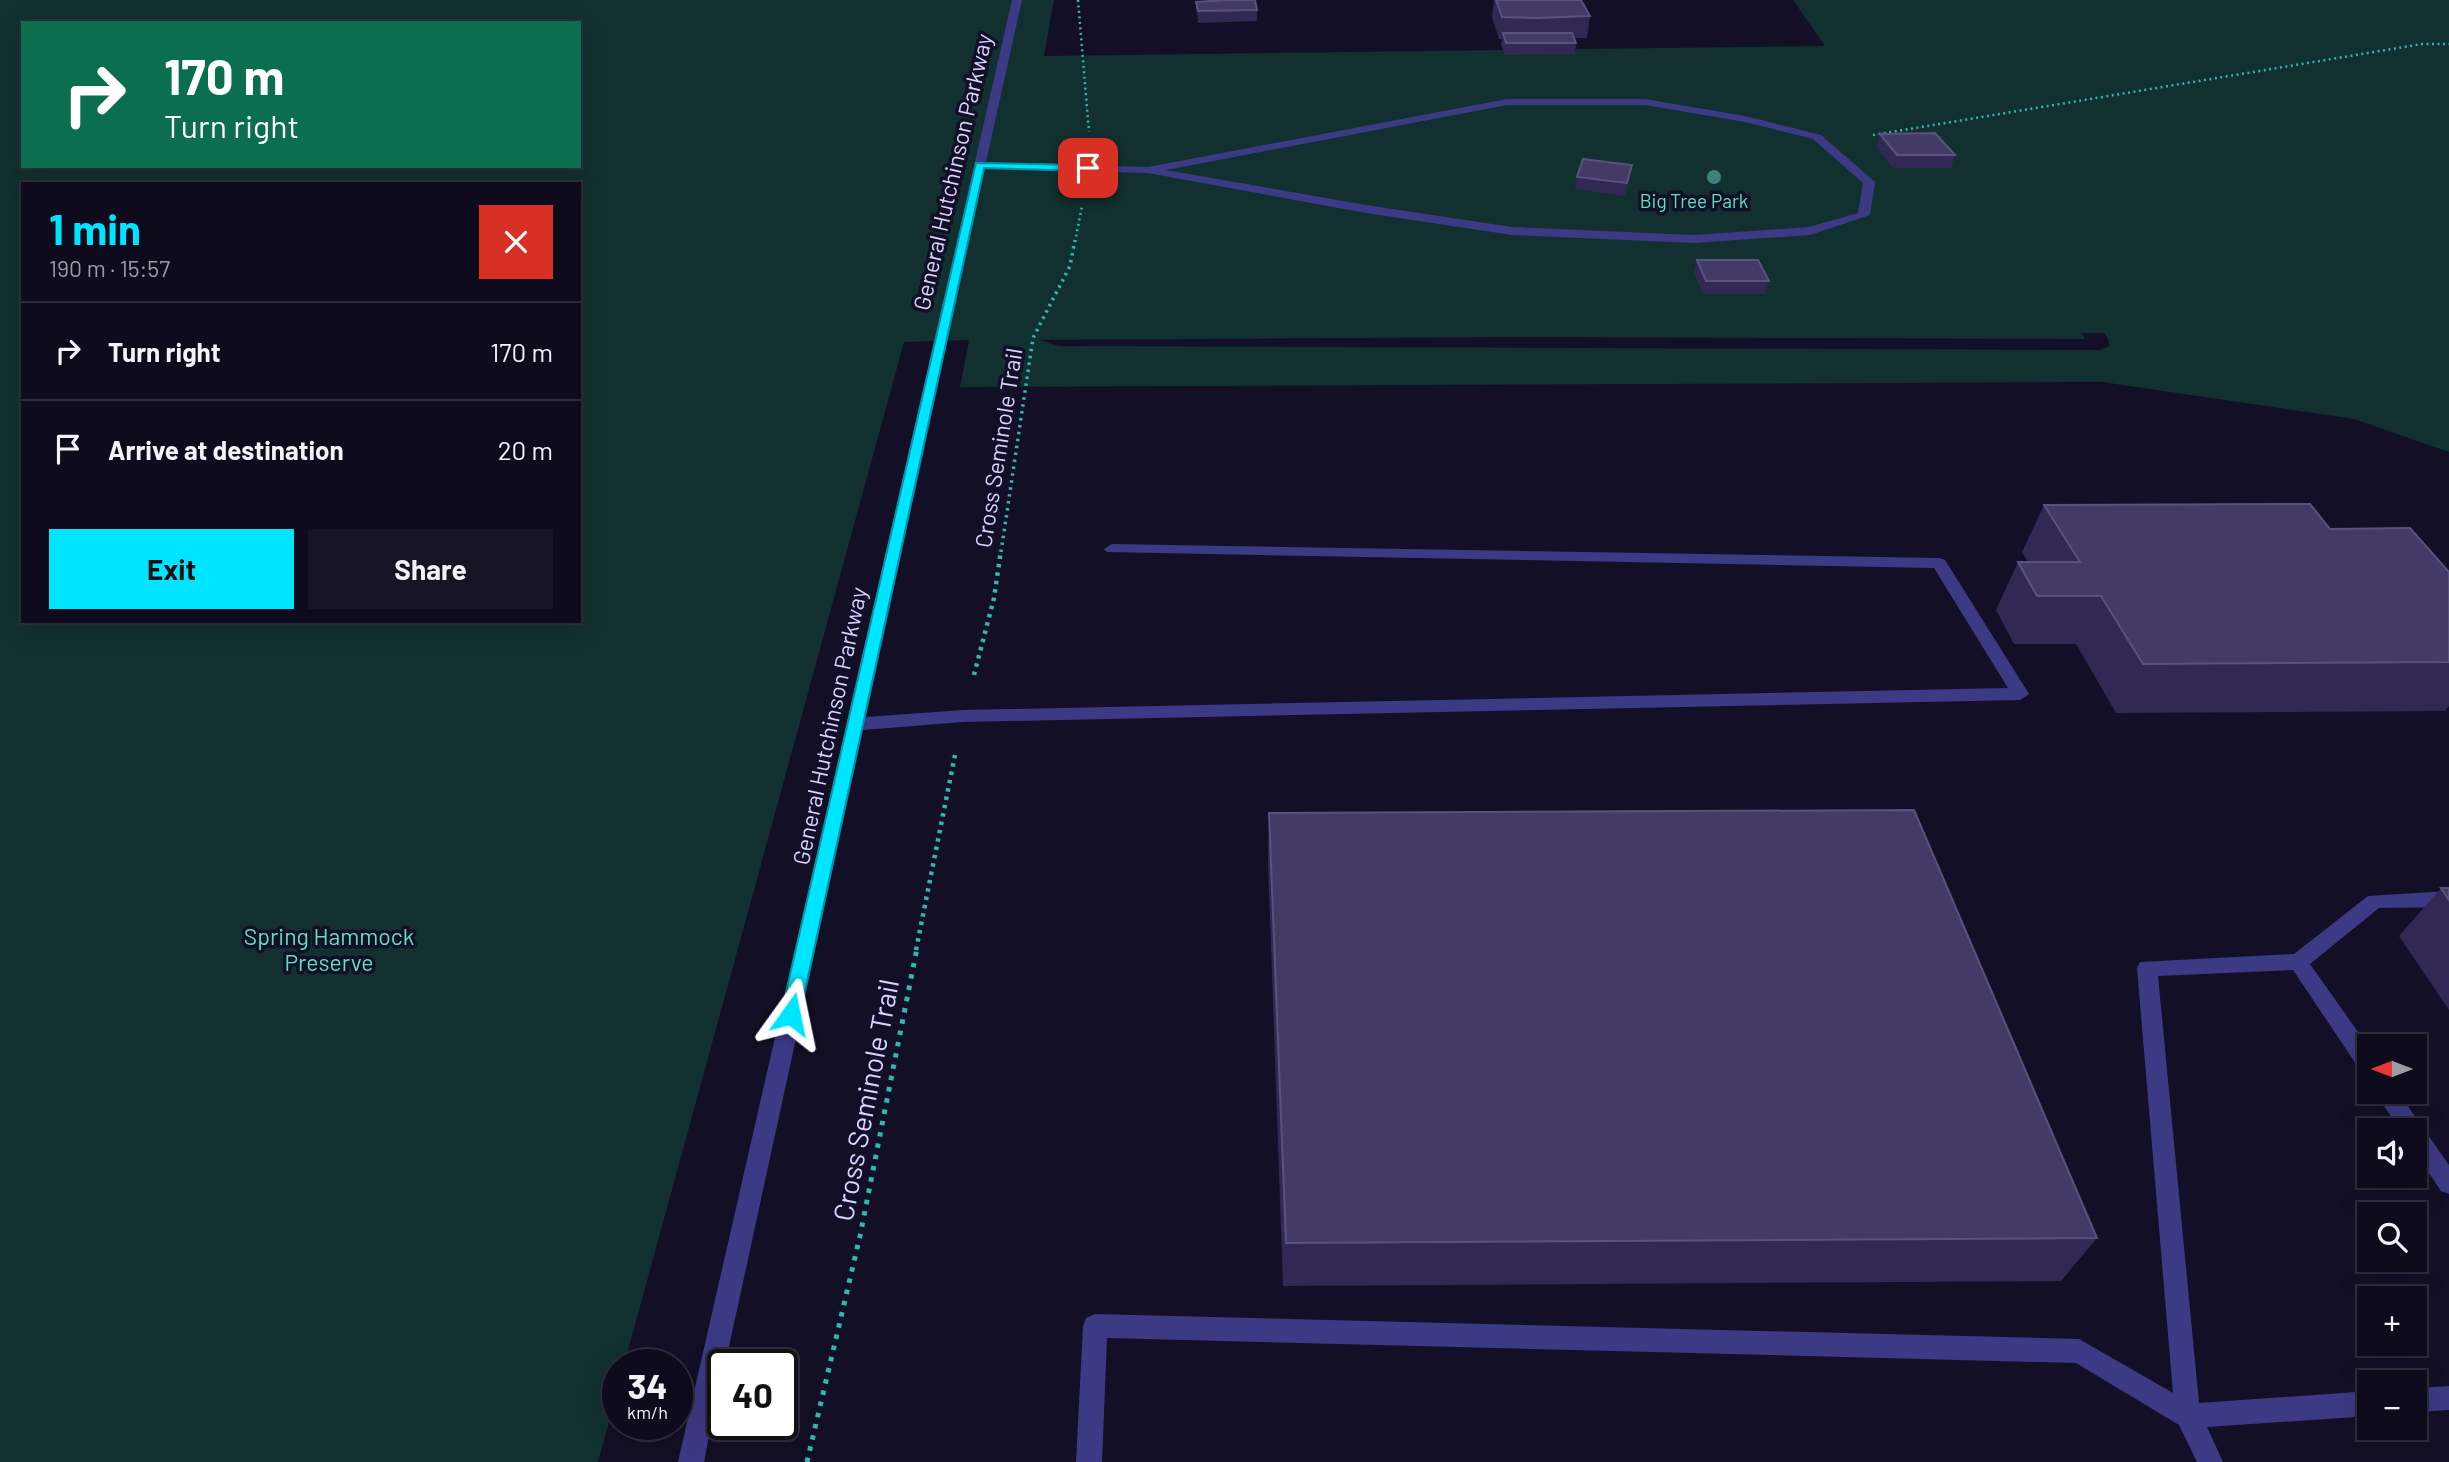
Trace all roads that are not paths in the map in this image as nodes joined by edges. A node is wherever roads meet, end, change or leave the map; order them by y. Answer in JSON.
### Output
{"nodes":[{"id":1,"x":1017,"y":0,"type":"edge"},
{"id":2,"x":980,"y":165,"type":"junction"},
{"id":3,"x":1149,"y":170,"type":"junction"},
{"id":4,"x":1112,"y":549,"type":"dead end"},
{"id":5,"x":856,"y":724,"type":"junction"},
{"id":6,"x":2449,"y":899,"type":"edge"},
{"id":7,"x":2298,"y":962,"type":"junction"},
{"id":8,"x":2357,"y":1048,"type":"edge"},
{"id":9,"x":2427,"y":1151,"type":"edge"},
{"id":10,"x":2449,"y":1184,"type":"edge"},
{"id":11,"x":2449,"y":1398,"type":"edge"},
{"id":12,"x":2427,"y":1399,"type":"edge"},
{"id":13,"x":2357,"y":1404,"type":"edge"},
{"id":14,"x":2188,"y":1416,"type":"junction"},
{"id":15,"x":691,"y":1462,"type":"edge"},
{"id":16,"x":1089,"y":1462,"type":"edge"},
{"id":17,"x":2210,"y":1462,"type":"edge"}],
"edges":[{"from":1,"to":2,"type":"street","name":"General Hutchinson Parkway"},
{"from":2,"to":3,"type":"street"},
{"from":2,"to":5,"type":"street","name":"General Hutchinson Parkway"},
{"from":3,"to":3,"type":"street"},
{"from":4,"to":5,"type":"street"},
{"from":5,"to":15,"type":"street","name":"General Hutchinson Parkway"},
{"from":6,"to":7,"type":"street"},
{"from":7,"to":8,"type":"street"},
{"from":7,"to":14,"type":"street"},
{"from":9,"to":10,"type":"street"},
{"from":11,"to":12,"type":"street"},
{"from":13,"to":14,"type":"street"},
{"from":14,"to":16,"type":"street"},
{"from":14,"to":17,"type":"street"}]}
